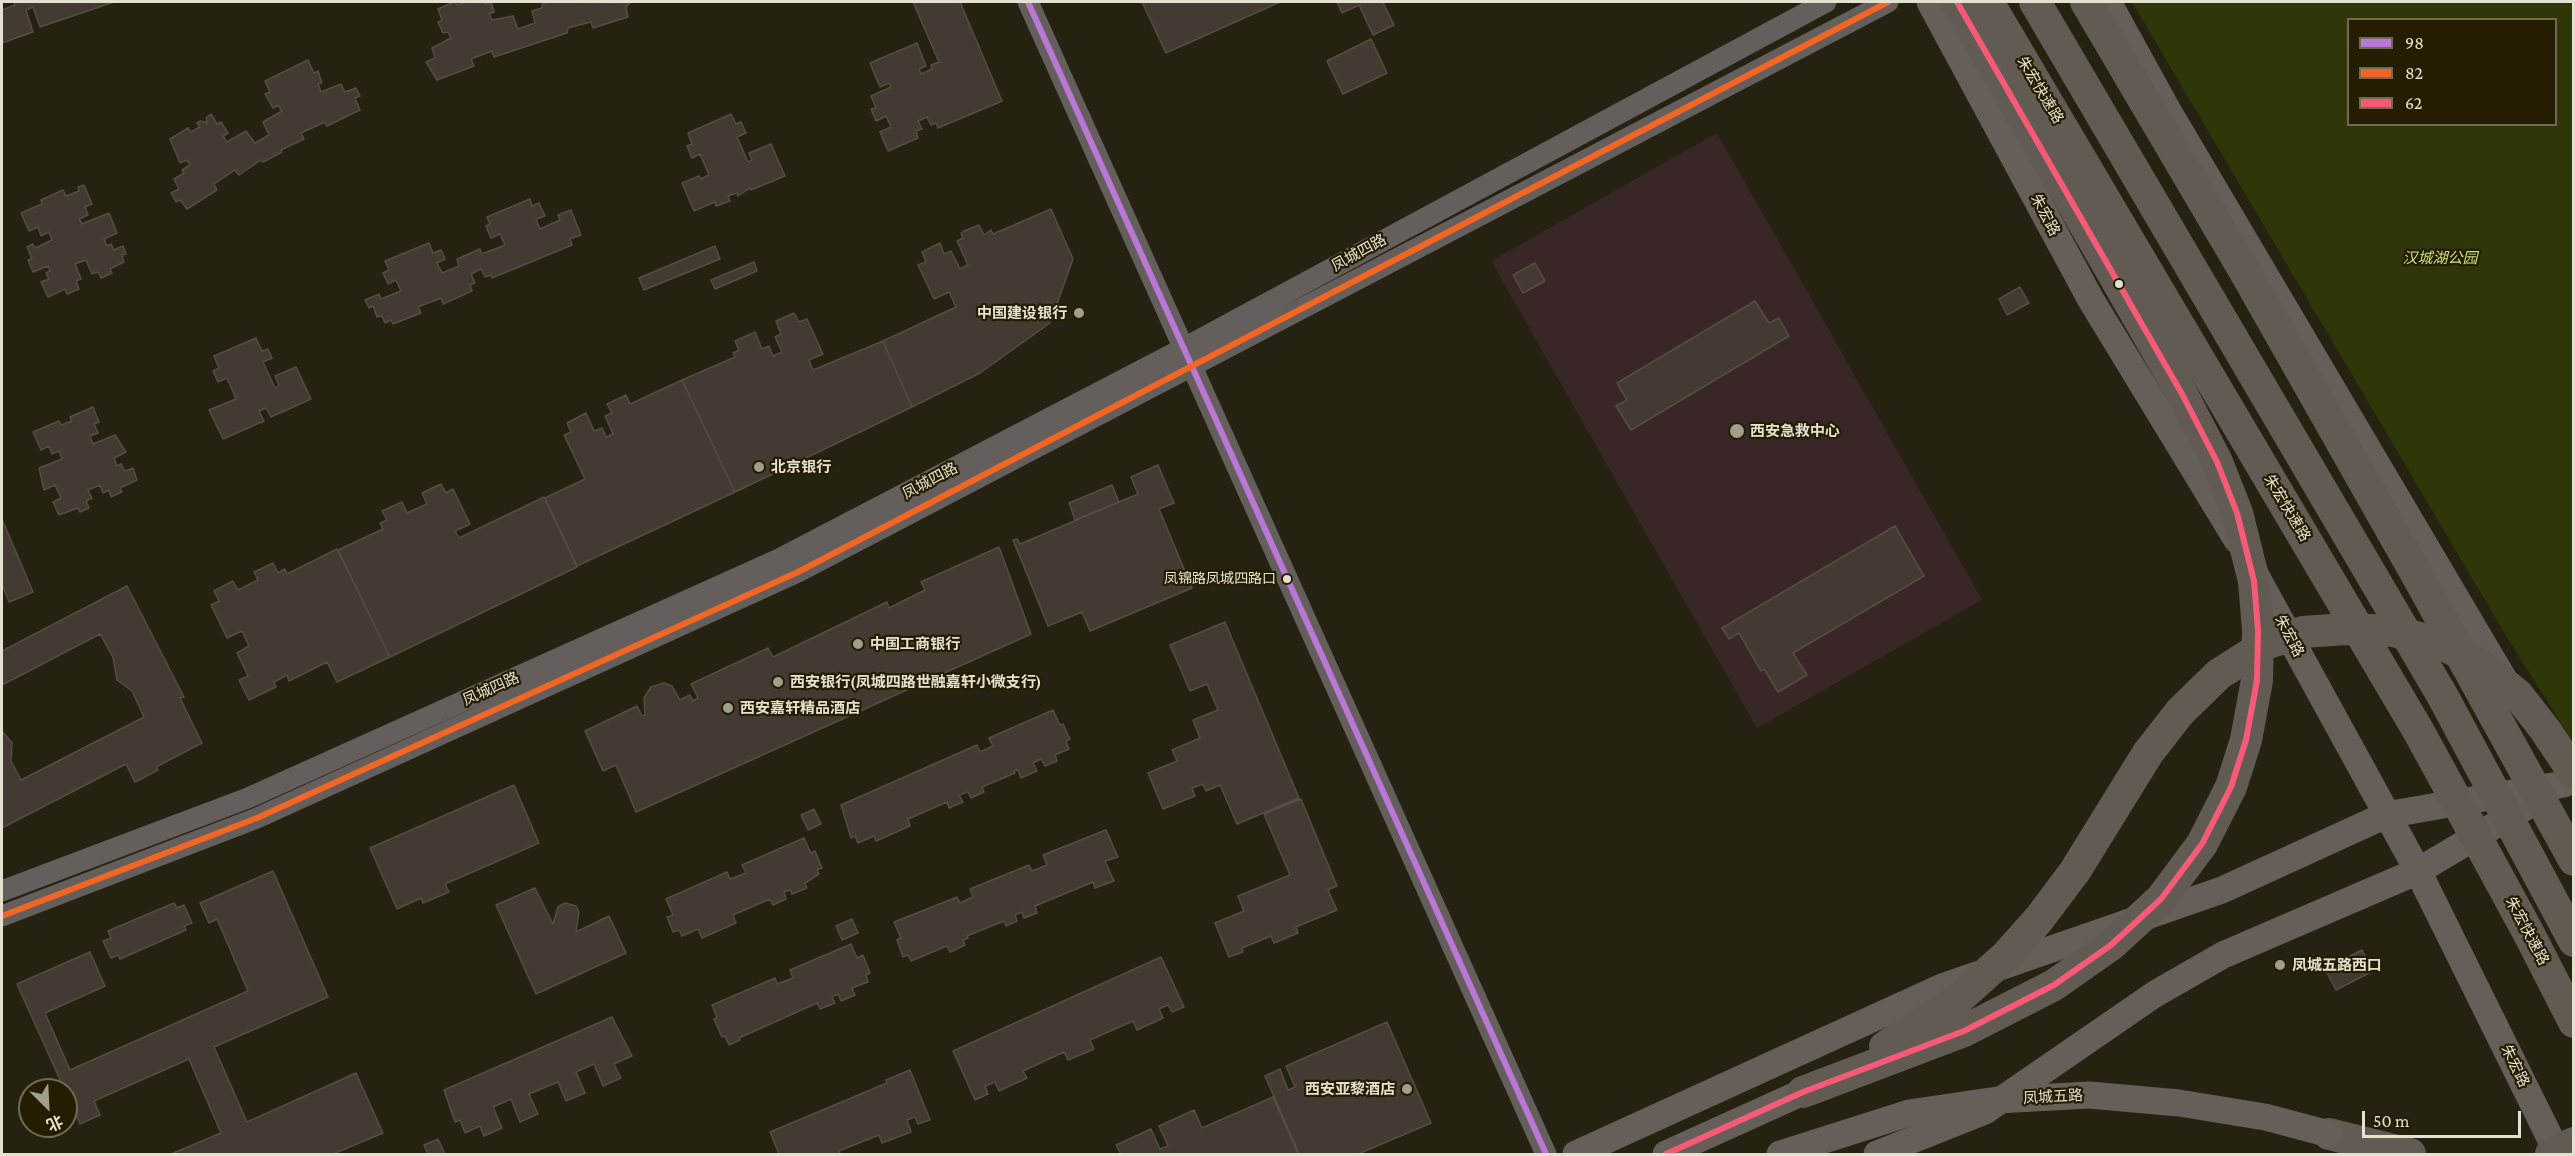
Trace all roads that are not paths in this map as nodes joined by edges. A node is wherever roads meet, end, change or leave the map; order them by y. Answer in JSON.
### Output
{"nodes":[{"id":1,"x":1028,"y":2,"type":"edge"},
{"id":2,"x":1826,"y":2,"type":"edge"},
{"id":3,"x":1888,"y":2,"type":"edge"},
{"id":4,"x":1930,"y":2,"type":"edge"},
{"id":5,"x":1957,"y":2,"type":"edge"},
{"id":6,"x":1988,"y":2,"type":"edge"},
{"id":7,"x":2035,"y":2,"type":"edge"},
{"id":8,"x":2086,"y":2,"type":"edge"},
{"id":9,"x":2108,"y":2,"type":"edge"},
{"id":10,"x":2127,"y":2,"type":"edge"},
{"id":11,"x":2167,"y":110,"type":"junction"},
{"id":12,"x":1188,"y":357,"type":"junction"},
{"id":13,"x":2571,"y":785,"type":"edge"},
{"id":14,"x":2386,"y":815,"type":"junction"},
{"id":15,"x":2574,"y":860,"type":"edge"},
{"id":16,"x":2418,"y":871,"type":"junction"},
{"id":17,"x":2,"y":891,"type":"edge"},
{"id":18,"x":2,"y":916,"type":"edge"},
{"id":19,"x":2574,"y":940,"type":"edge"},
{"id":20,"x":2574,"y":1022,"type":"edge"},
{"id":21,"x":1803,"y":1092,"type":"junction"},
{"id":22,"x":2330,"y":1134,"type":"junction"},
{"id":23,"x":2574,"y":1143,"type":"edge"},
{"id":24,"x":1546,"y":1155,"type":"edge"},
{"id":25,"x":1576,"y":1155,"type":"edge"},
{"id":26,"x":1666,"y":1155,"type":"edge"},
{"id":27,"x":1780,"y":1155,"type":"edge"},
{"id":28,"x":1877,"y":1155,"type":"edge"},
{"id":29,"x":2375,"y":1155,"type":"edge"},
{"id":30,"x":2410,"y":1155,"type":"edge"},
{"id":31,"x":2551,"y":1155,"type":"edge"},
{"id":32,"x":2558,"y":1155,"type":"edge"}],
"edges":[{"from":1,"to":12,"type":"street"},
{"from":2,"to":12,"type":"street","name":"凤城四路"},
{"from":3,"to":12,"type":"street","name":"凤城四路"},
{"from":4,"to":14,"type":"main road","name":"朱宏路"},
{"from":5,"to":21,"type":"highway","bridge":true},
{"from":6,"to":20,"type":"highway","name":"朱宏快速路","bridge":true},
{"from":7,"to":19,"type":"highway","bridge":true},
{"from":8,"to":15,"type":"highway","bridge":true},
{"from":9,"to":11,"type":"main road"},
{"from":10,"to":11,"type":"main road"},
{"from":11,"to":13,"type":"main road"},
{"from":12,"to":17,"type":"street","name":"凤城四路"},
{"from":12,"to":18,"type":"street","name":"凤城四路"},
{"from":12,"to":24,"type":"street"},
{"from":13,"to":14,"type":"main road"},
{"from":13,"to":16,"type":"main road"},
{"from":13,"to":21,"type":"highway","bridge":true},
{"from":14,"to":16,"type":"main road","name":"朱宏路"},
{"from":14,"to":25,"type":"main road"},
{"from":16,"to":28,"type":"main road"},
{"from":16,"to":32,"type":"main road","name":"朱宏路"},
{"from":21,"to":26,"type":"main road"},
{"from":22,"to":27,"type":"main road","name":"凤城五路","bridge":true},
{"from":22,"to":29,"type":"highway"},
{"from":22,"to":30,"type":"highway"},
{"from":23,"to":31,"type":"highway","bridge":true}]}
